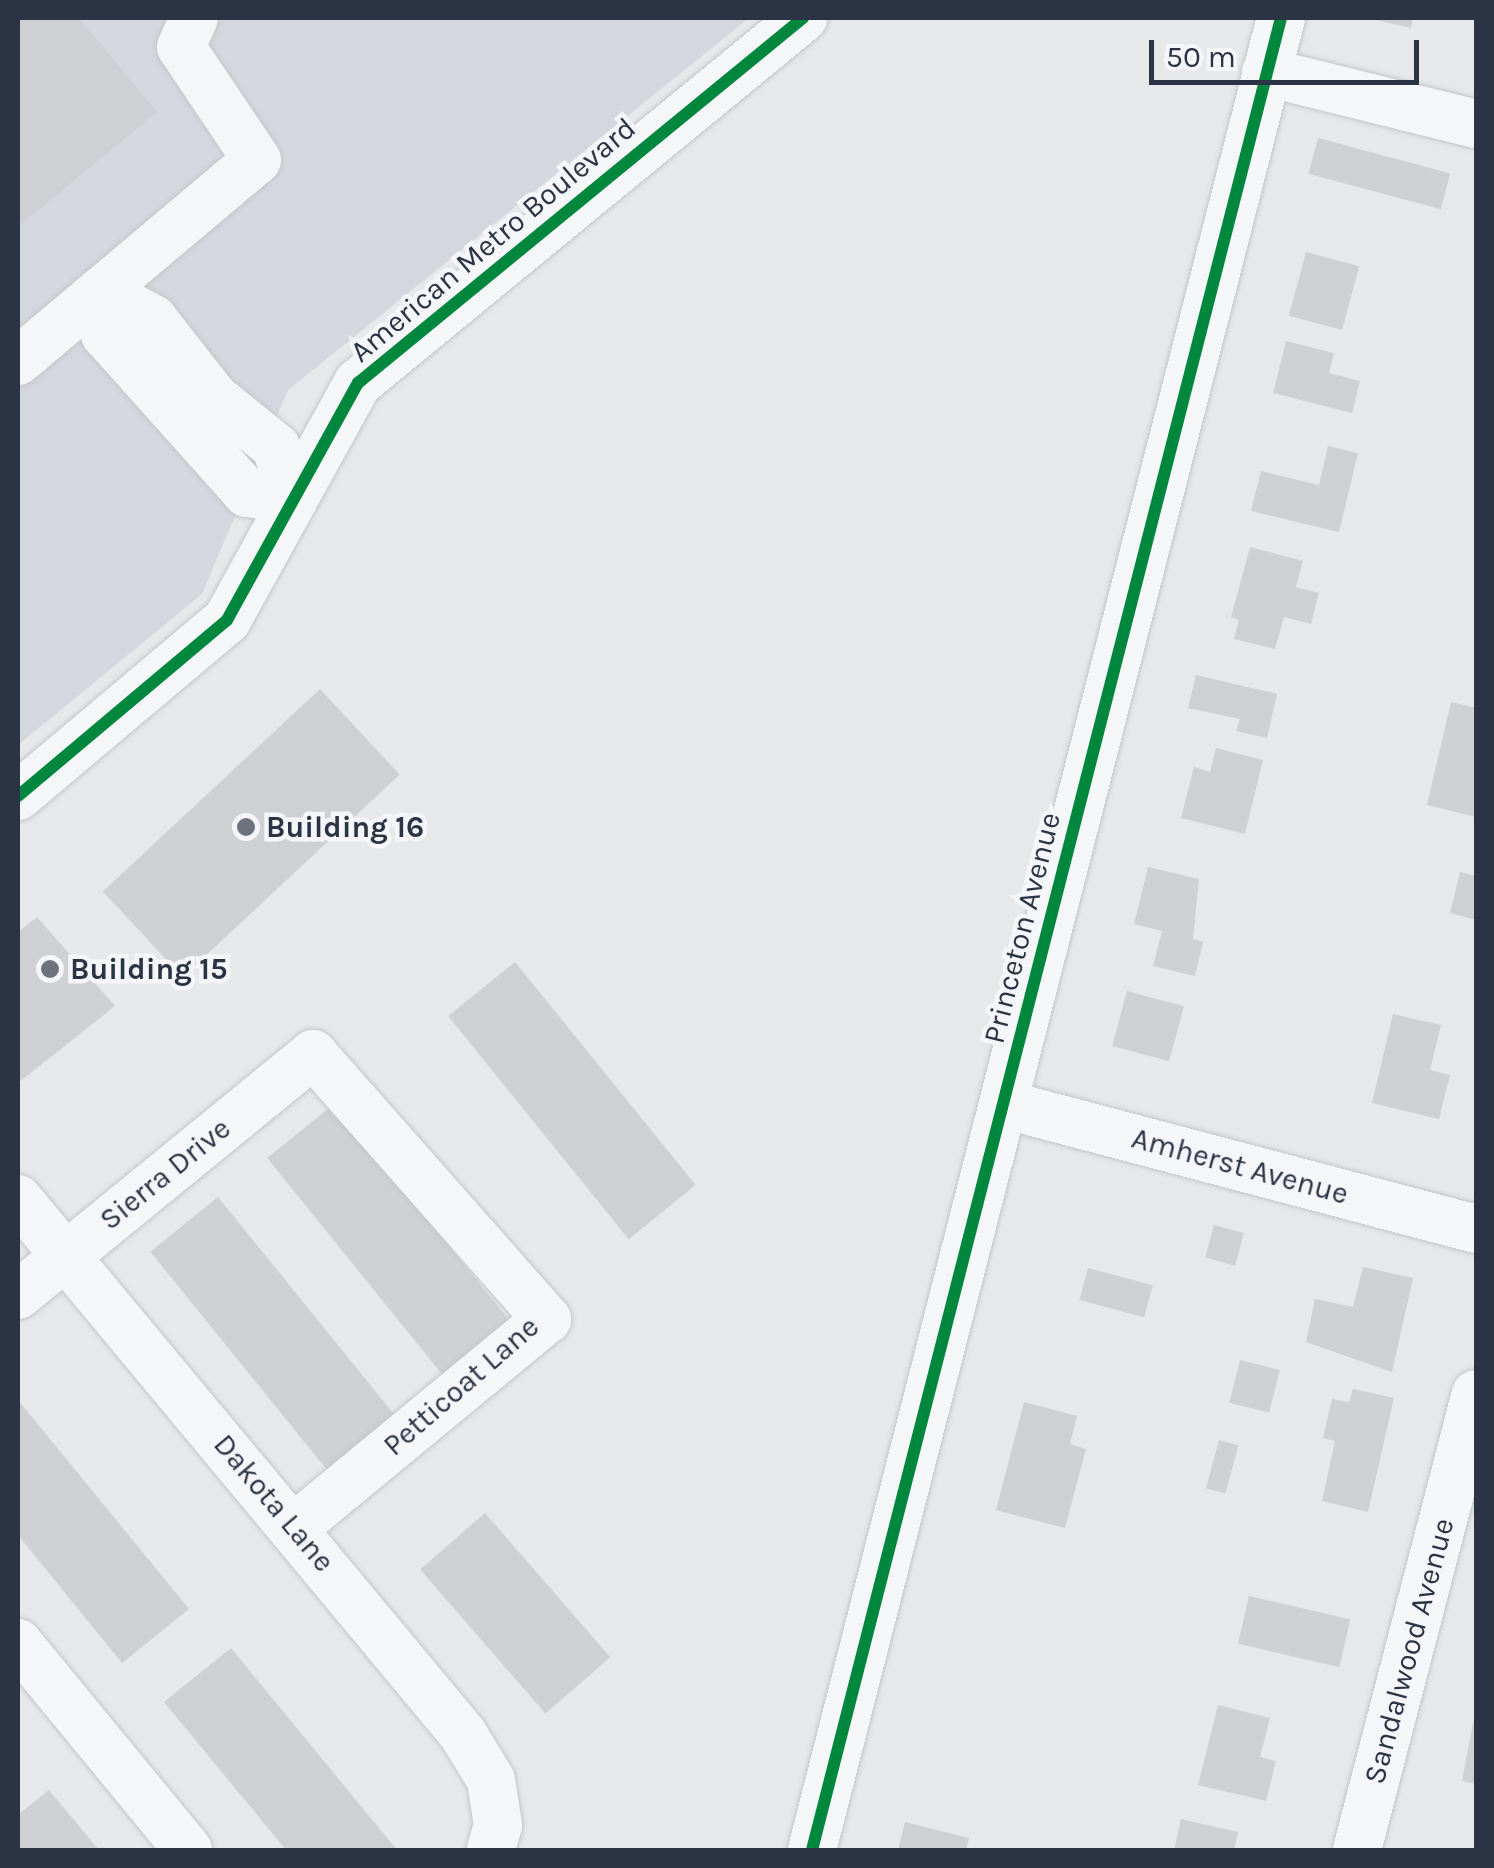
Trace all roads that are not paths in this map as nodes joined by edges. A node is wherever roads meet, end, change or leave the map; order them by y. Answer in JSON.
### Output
{"nodes":[{"id":1,"x":194,"y":18,"type":"edge"},
{"id":2,"x":802,"y":18,"type":"edge"},
{"id":3,"x":1281,"y":18,"type":"edge"},
{"id":4,"x":1266,"y":72,"type":"junction"},
{"id":5,"x":1476,"y":124,"type":"edge"},
{"id":6,"x":102,"y":290,"type":"junction"},
{"id":7,"x":18,"y":361,"type":"edge"},
{"id":8,"x":293,"y":500,"type":"junction"},
{"id":9,"x":18,"y":796,"type":"edge"},
{"id":10,"x":313,"y":1054,"type":"joint"},
{"id":11,"x":1003,"y":1104,"type":"junction"},
{"id":12,"x":18,"y":1199,"type":"edge"},
{"id":13,"x":1476,"y":1229,"type":"edge"},
{"id":14,"x":63,"y":1256,"type":"junction"},
{"id":15,"x":18,"y":1295,"type":"edge"},
{"id":16,"x":1476,"y":1394,"type":"edge"},
{"id":17,"x":296,"y":1526,"type":"junction"},
{"id":18,"x":18,"y":1643,"type":"edge"},
{"id":19,"x":494,"y":1838,"type":"edge"},
{"id":20,"x":188,"y":1850,"type":"edge"},
{"id":21,"x":812,"y":1850,"type":"edge"},
{"id":22,"x":1357,"y":1850,"type":"edge"}],
"edges":[{"from":1,"to":6,"type":"street"},
{"from":2,"to":8,"type":"street","name":"American Metro Boulevard"},
{"from":3,"to":4,"type":"street","name":"Princeton Avenue"},
{"from":4,"to":5,"type":"street"},
{"from":4,"to":11,"type":"street","name":"Princeton Avenue"},
{"from":6,"to":7,"type":"street"},
{"from":6,"to":8,"type":"street"},
{"from":8,"to":9,"type":"street","name":"American Metro Boulevard"},
{"from":10,"to":14,"type":"street","name":"Sierra Drive"},
{"from":10,"to":17,"type":"street","name":"Petticoat Lane"},
{"from":11,"to":13,"type":"street","name":"Amherst Avenue"},
{"from":11,"to":21,"type":"street","name":"Princeton Avenue"},
{"from":12,"to":14,"type":"street","name":"Dakota Lane"},
{"from":14,"to":15,"type":"street","name":"Sierra Drive"},
{"from":14,"to":17,"type":"street","name":"Dakota Lane"},
{"from":16,"to":22,"type":"street","name":"Sandalwood Avenue"},
{"from":17,"to":19,"type":"street","name":"Dakota Lane"},
{"from":18,"to":20,"type":"street"}]}
